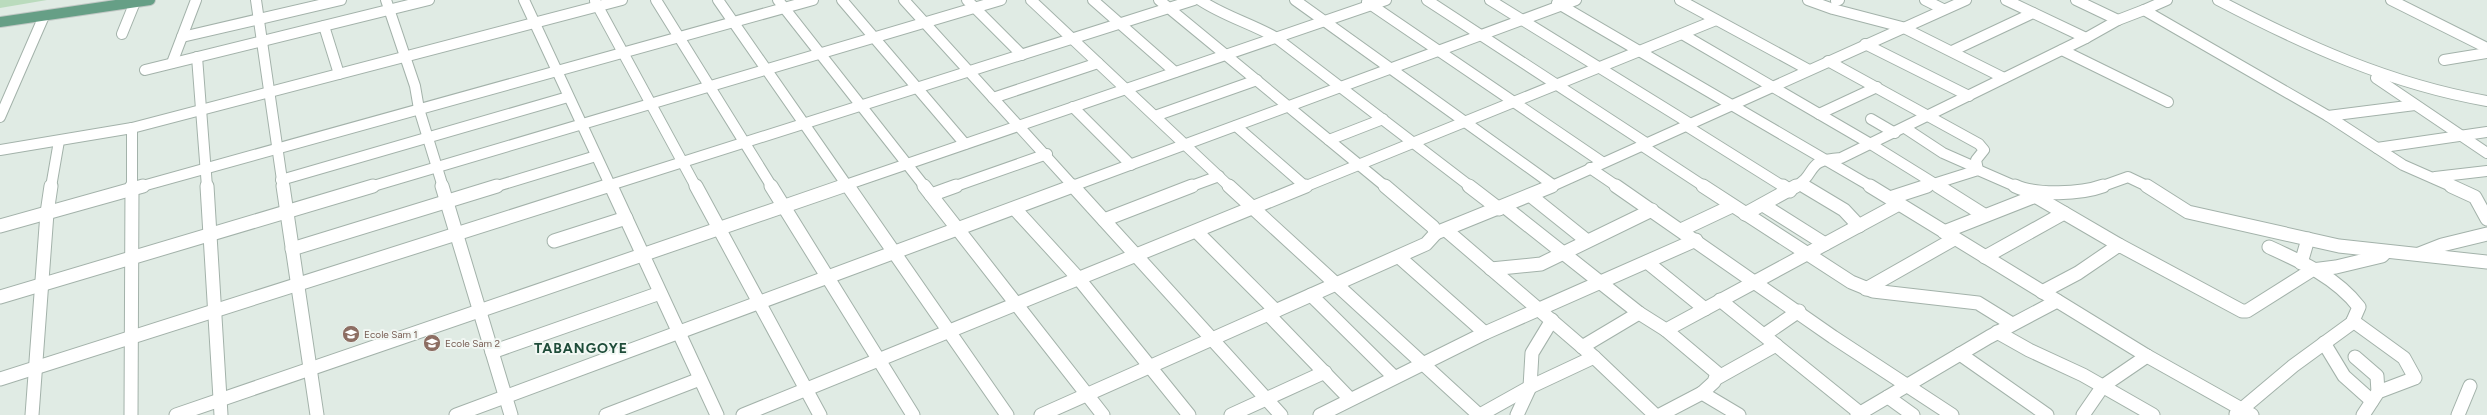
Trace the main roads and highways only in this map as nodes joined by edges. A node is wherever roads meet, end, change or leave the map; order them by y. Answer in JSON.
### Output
{"nodes":[{"id":1,"x":150,"y":0,"type":"edge"},
{"id":2,"x":0,"y":22,"type":"edge"}],
"edges":[{"from":1,"to":2,"type":"main road"}]}
